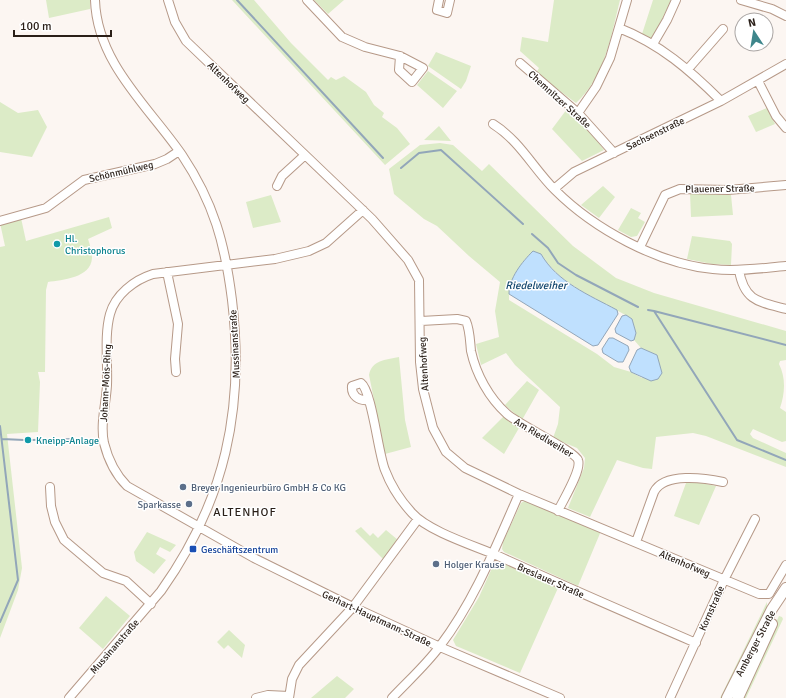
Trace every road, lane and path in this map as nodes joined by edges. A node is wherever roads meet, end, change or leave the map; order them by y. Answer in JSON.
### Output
{"nodes":[{"id":1,"x":95,"y":0,"type":"edge"},
{"id":2,"x":168,"y":0,"type":"edge"},
{"id":3,"x":307,"y":0,"type":"edge"},
{"id":4,"x":439,"y":0,"type":"edge"},
{"id":5,"x":450,"y":0,"type":"edge"},
{"id":6,"x":627,"y":0,"type":"edge"},
{"id":7,"x":676,"y":0,"type":"edge"},
{"id":8,"x":742,"y":0,"type":"edge"},
{"id":9,"x":786,"y":16,"type":"edge"},
{"id":10,"x":619,"y":28,"type":"junction"},
{"id":11,"x":723,"y":29,"type":"dead end"},
{"id":12,"x":653,"y":44,"type":"junction"},
{"id":13,"x":400,"y":56,"type":"dead end"},
{"id":14,"x":520,"y":63,"type":"dead end"},
{"id":15,"x":786,"y":64,"type":"edge"},
{"id":16,"x":688,"y":69,"type":"junction"},
{"id":17,"x":758,"y":81,"type":"junction"},
{"id":18,"x":721,"y":101,"type":"junction"},
{"id":19,"x":578,"y":113,"type":"junction"},
{"id":20,"x":493,"y":124,"type":"dead end"},
{"id":21,"x":786,"y":128,"type":"edge"},
{"id":22,"x":179,"y":151,"type":"junction"},
{"id":23,"x":614,"y":153,"type":"junction"},
{"id":24,"x":305,"y":154,"type":"junction"},
{"id":25,"x":786,"y":184,"type":"edge"},
{"id":26,"x":277,"y":186,"type":"dead end"},
{"id":27,"x":554,"y":189,"type":"junction"},
{"id":28,"x":363,"y":210,"type":"junction"},
{"id":29,"x":0,"y":221,"type":"edge"},
{"id":30,"x":640,"y":247,"type":"junction"},
{"id":31,"x":227,"y":265,"type":"junction"},
{"id":32,"x":786,"y":266,"type":"edge"},
{"id":33,"x":739,"y":270,"type":"junction"},
{"id":34,"x":167,"y":272,"type":"junction"},
{"id":35,"x":786,"y":308,"type":"edge"},
{"id":36,"x":420,"y":321,"type":"junction"},
{"id":37,"x":176,"y":372,"type":"dead end"},
{"id":38,"x":368,"y":400,"type":"dead end"},
{"id":39,"x":722,"y":482,"type":"dead end"},
{"id":40,"x":50,"y":487,"type":"dead end"},
{"id":41,"x":519,"y":494,"type":"junction"},
{"id":42,"x":558,"y":510,"type":"junction"},
{"id":43,"x":418,"y":519,"type":"junction"},
{"id":44,"x":755,"y":520,"type":"dead end"},
{"id":45,"x":200,"y":527,"type":"junction"},
{"id":46,"x":636,"y":542,"type":"junction"},
{"id":47,"x":492,"y":554,"type":"junction"},
{"id":48,"x":786,"y":565,"type":"edge"},
{"id":49,"x":724,"y":580,"type":"junction"},
{"id":50,"x":786,"y":589,"type":"edge"},
{"id":51,"x":151,"y":604,"type":"junction"},
{"id":52,"x":352,"y":607,"type":"junction"},
{"id":53,"x":696,"y":644,"type":"junction"},
{"id":54,"x":440,"y":647,"type":"junction"},
{"id":55,"x":289,"y":697,"type":"edge"},
{"id":56,"x":69,"y":698,"type":"edge"},
{"id":57,"x":256,"y":698,"type":"edge"},
{"id":58,"x":392,"y":698,"type":"edge"},
{"id":59,"x":560,"y":698,"type":"edge"},
{"id":60,"x":670,"y":698,"type":"edge"},
{"id":61,"x":727,"y":698,"type":"edge"},
{"id":62,"x":738,"y":698,"type":"edge"}],
"edges":[{"from":1,"to":22,"type":"street","name":"Mussinanstraße"},
{"from":2,"to":24,"type":"street","name":"Altenhofweg"},
{"from":3,"to":13,"type":"street"},
{"from":4,"to":5,"type":"street"},
{"from":6,"to":10,"type":"street"},
{"from":7,"to":12,"type":"street"},
{"from":8,"to":9,"type":"street"},
{"from":10,"to":12,"type":"street"},
{"from":10,"to":19,"type":"street"},
{"from":11,"to":16,"type":"street"},
{"from":12,"to":16,"type":"street"},
{"from":14,"to":19,"type":"street","name":"Chemnitzer Straße"},
{"from":15,"to":17,"type":"street","name":"Sachsenstraße"},
{"from":16,"to":18,"type":"street"},
{"from":17,"to":18,"type":"street","name":"Sachsenstraße"},
{"from":17,"to":21,"type":"street"},
{"from":18,"to":23,"type":"street","name":"Sachsenstraße"},
{"from":19,"to":23,"type":"street","name":"Chemnitzer Straße"},
{"from":20,"to":27,"type":"street"},
{"from":22,"to":29,"type":"street","name":"Schönmühlweg"},
{"from":22,"to":31,"type":"street","name":"Mussinanstraße"},
{"from":23,"to":27,"type":"street","name":"Sachsenstraße"},
{"from":24,"to":26,"type":"street"},
{"from":24,"to":28,"type":"street","name":"Altenhofweg"},
{"from":25,"to":30,"type":"street","name":"Plauener Straße"},
{"from":27,"to":30,"type":"street"},
{"from":28,"to":31,"type":"street","name":"Johann-Mois-Ring"},
{"from":28,"to":36,"type":"street","name":"Altenhofweg"},
{"from":30,"to":33,"type":"street"},
{"from":31,"to":34,"type":"street","name":"Johann-Mois-Ring"},
{"from":31,"to":45,"type":"street","name":"Mussinanstraße"},
{"from":32,"to":33,"type":"street"},
{"from":33,"to":35,"type":"street"},
{"from":34,"to":37,"type":"street"},
{"from":34,"to":45,"type":"street","name":"Johann-Mois-Ring"},
{"from":36,"to":41,"type":"street","name":"Altenhofweg"},
{"from":36,"to":42,"type":"street","name":"Am Riedlweiher"},
{"from":38,"to":43,"type":"street","name":"Breslauer Straße"},
{"from":39,"to":46,"type":"street"},
{"from":40,"to":51,"type":"street"},
{"from":41,"to":42,"type":"street","name":"Altenhofweg"},
{"from":41,"to":47,"type":"street"},
{"from":42,"to":46,"type":"street","name":"Altenhofweg"},
{"from":43,"to":47,"type":"street","name":"Breslauer Straße"},
{"from":43,"to":52,"type":"street"},
{"from":44,"to":49,"type":"street","name":"Kornstraße"},
{"from":45,"to":51,"type":"street","name":"Mussinanstraße"},
{"from":45,"to":52,"type":"street","name":"Gerhart-Hauptmann-Straße"},
{"from":46,"to":49,"type":"street","name":"Altenhofweg"},
{"from":47,"to":53,"type":"street","name":"Breslauer Straße"},
{"from":47,"to":54,"type":"street"},
{"from":48,"to":49,"type":"street","name":"Altenhofweg"},
{"from":49,"to":53,"type":"street","name":"Kornstraße"},
{"from":50,"to":61,"type":"main road","name":"Amberger Straße"},
{"from":50,"to":62,"type":"main road","name":"Amberger Straße"},
{"from":51,"to":56,"type":"street","name":"Mussinanstraße"},
{"from":52,"to":54,"type":"street","name":"Gerhart-Hauptmann-Straße"},
{"from":52,"to":55,"type":"street"},
{"from":53,"to":60,"type":"street","name":"Kornstraße"},
{"from":54,"to":58,"type":"street"},
{"from":54,"to":59,"type":"street","name":"Gerhart-Hauptmann-Straße"},
{"from":55,"to":57,"type":"street"}]}
